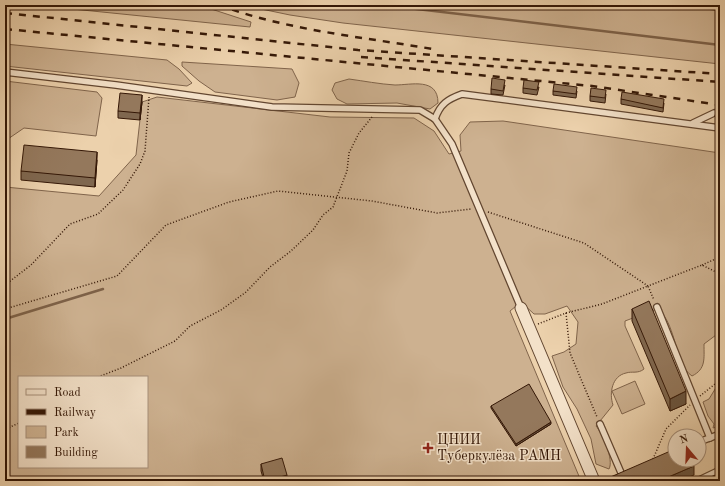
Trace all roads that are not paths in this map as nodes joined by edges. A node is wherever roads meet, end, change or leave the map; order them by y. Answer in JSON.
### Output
{"nodes":[{"id":1,"x":5,"y":72,"type":"edge"},
{"id":2,"x":714,"y":113,"type":"edge"},
{"id":3,"x":435,"y":119,"type":"junction"},
{"id":4,"x":693,"y":123,"type":"junction"},
{"id":5,"x":720,"y":128,"type":"edge"},
{"id":6,"x":657,"y":307,"type":"road end"},
{"id":7,"x":521,"y":308,"type":"joint"},
{"id":8,"x":600,"y":424,"type":"road end"},
{"id":9,"x":720,"y":434,"type":"edge"},
{"id":10,"x":710,"y":438,"type":"junction"},
{"id":11,"x":707,"y":439,"type":"edge"},
{"id":12,"x":720,"y":470,"type":"edge"},
{"id":13,"x":629,"y":472,"type":"edge"},
{"id":14,"x":622,"y":475,"type":"junction"},
{"id":15,"x":615,"y":478,"type":"edge"},
{"id":16,"x":594,"y":481,"type":"edge"},
{"id":17,"x":698,"y":481,"type":"edge"}],
"edges":[{"from":1,"to":3,"type":"lane"},
{"from":2,"to":4,"type":"lane"},
{"from":3,"to":4,"type":"lane"},
{"from":3,"to":7,"type":"lane"},
{"from":4,"to":5,"type":"lane"},
{"from":6,"to":10,"type":"lane"},
{"from":7,"to":16,"type":"street"},
{"from":8,"to":14,"type":"lane"},
{"from":9,"to":10,"type":"lane"},
{"from":10,"to":11,"type":"lane"},
{"from":12,"to":17,"type":"lane"},
{"from":13,"to":14,"type":"lane"},
{"from":14,"to":15,"type":"lane"}]}
